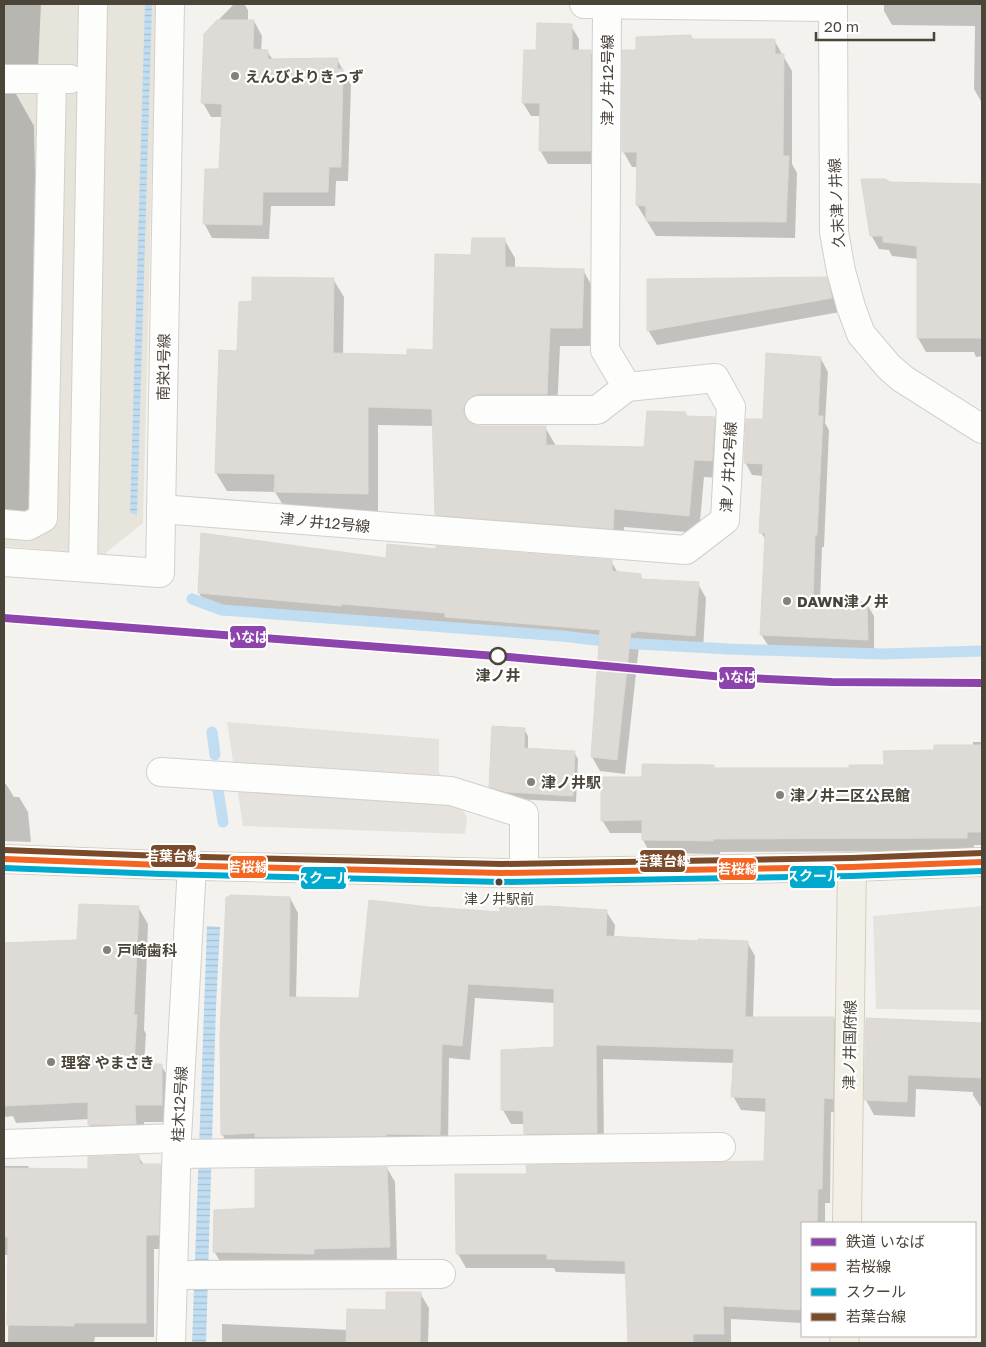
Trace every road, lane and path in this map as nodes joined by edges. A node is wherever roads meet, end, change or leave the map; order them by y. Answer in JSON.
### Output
{"nodes":[{"id":1,"x":93,"y":4,"type":"edge"},
{"id":2,"x":170,"y":4,"type":"edge"},
{"id":3,"x":596,"y":4,"type":"edge"},
{"id":4,"x":833,"y":6,"type":"edge"},
{"id":5,"x":4,"y":79,"type":"edge"},
{"id":6,"x":52,"y":79,"type":"junction"},
{"id":7,"x":92,"y":80,"type":"junction"},
{"id":8,"x":627,"y":387,"type":"junction"},
{"id":9,"x":479,"y":410,"type":"dead end"},
{"id":10,"x":982,"y":428,"type":"edge"},
{"id":11,"x":161,"y":509,"type":"junction"},
{"id":12,"x":4,"y":524,"type":"edge"},
{"id":13,"x":4,"y":562,"type":"edge"},
{"id":14,"x":82,"y":568,"type":"junction"},
{"id":15,"x":161,"y":772,"type":"dead end"},
{"id":16,"x":4,"y":859,"type":"edge"},
{"id":17,"x":982,"y":862,"type":"edge"},
{"id":18,"x":192,"y":865,"type":"junction"},
{"id":19,"x":852,"y":867,"type":"junction"},
{"id":20,"x":524,"y":872,"type":"junction"},
{"id":21,"x":4,"y":1144,"type":"edge"},
{"id":22,"x":177,"y":1146,"type":"junction"},
{"id":23,"x":722,"y":1147,"type":"dead end"},
{"id":24,"x":847,"y":1222,"type":"edge"},
{"id":25,"x":440,"y":1274,"type":"dead end"},
{"id":26,"x":173,"y":1275,"type":"junction"},
{"id":27,"x":171,"y":1343,"type":"edge"}],
"edges":[{"from":1,"to":7,"type":"street"},
{"from":2,"to":11,"type":"street","name":"南栄1号線"},
{"from":3,"to":4,"type":"street"},
{"from":3,"to":8,"type":"street","name":"津ノ井12号線"},
{"from":4,"to":10,"type":"street","name":"久末津ノ井線"},
{"from":5,"to":6,"type":"street"},
{"from":6,"to":7,"type":"street"},
{"from":6,"to":12,"type":"street"},
{"from":7,"to":14,"type":"street"},
{"from":8,"to":9,"type":"street"},
{"from":8,"to":11,"type":"street","name":"津ノ井12号線"},
{"from":11,"to":14,"type":"street","name":"南栄1号線"},
{"from":13,"to":14,"type":"street","name":"南栄1号線"},
{"from":15,"to":20,"type":"street"},
{"from":16,"to":18,"type":"main road"},
{"from":17,"to":19,"type":"main road"},
{"from":18,"to":20,"type":"main road"},
{"from":18,"to":22,"type":"street","name":"桂木12号線"},
{"from":19,"to":20,"type":"main road"},
{"from":19,"to":24,"type":"main road","name":"津ノ井国府線"},
{"from":21,"to":22,"type":"street"},
{"from":22,"to":23,"type":"street"},
{"from":22,"to":26,"type":"street","name":"桂木12号線"},
{"from":25,"to":26,"type":"street"},
{"from":26,"to":27,"type":"street","name":"桂木12号線"}]}
